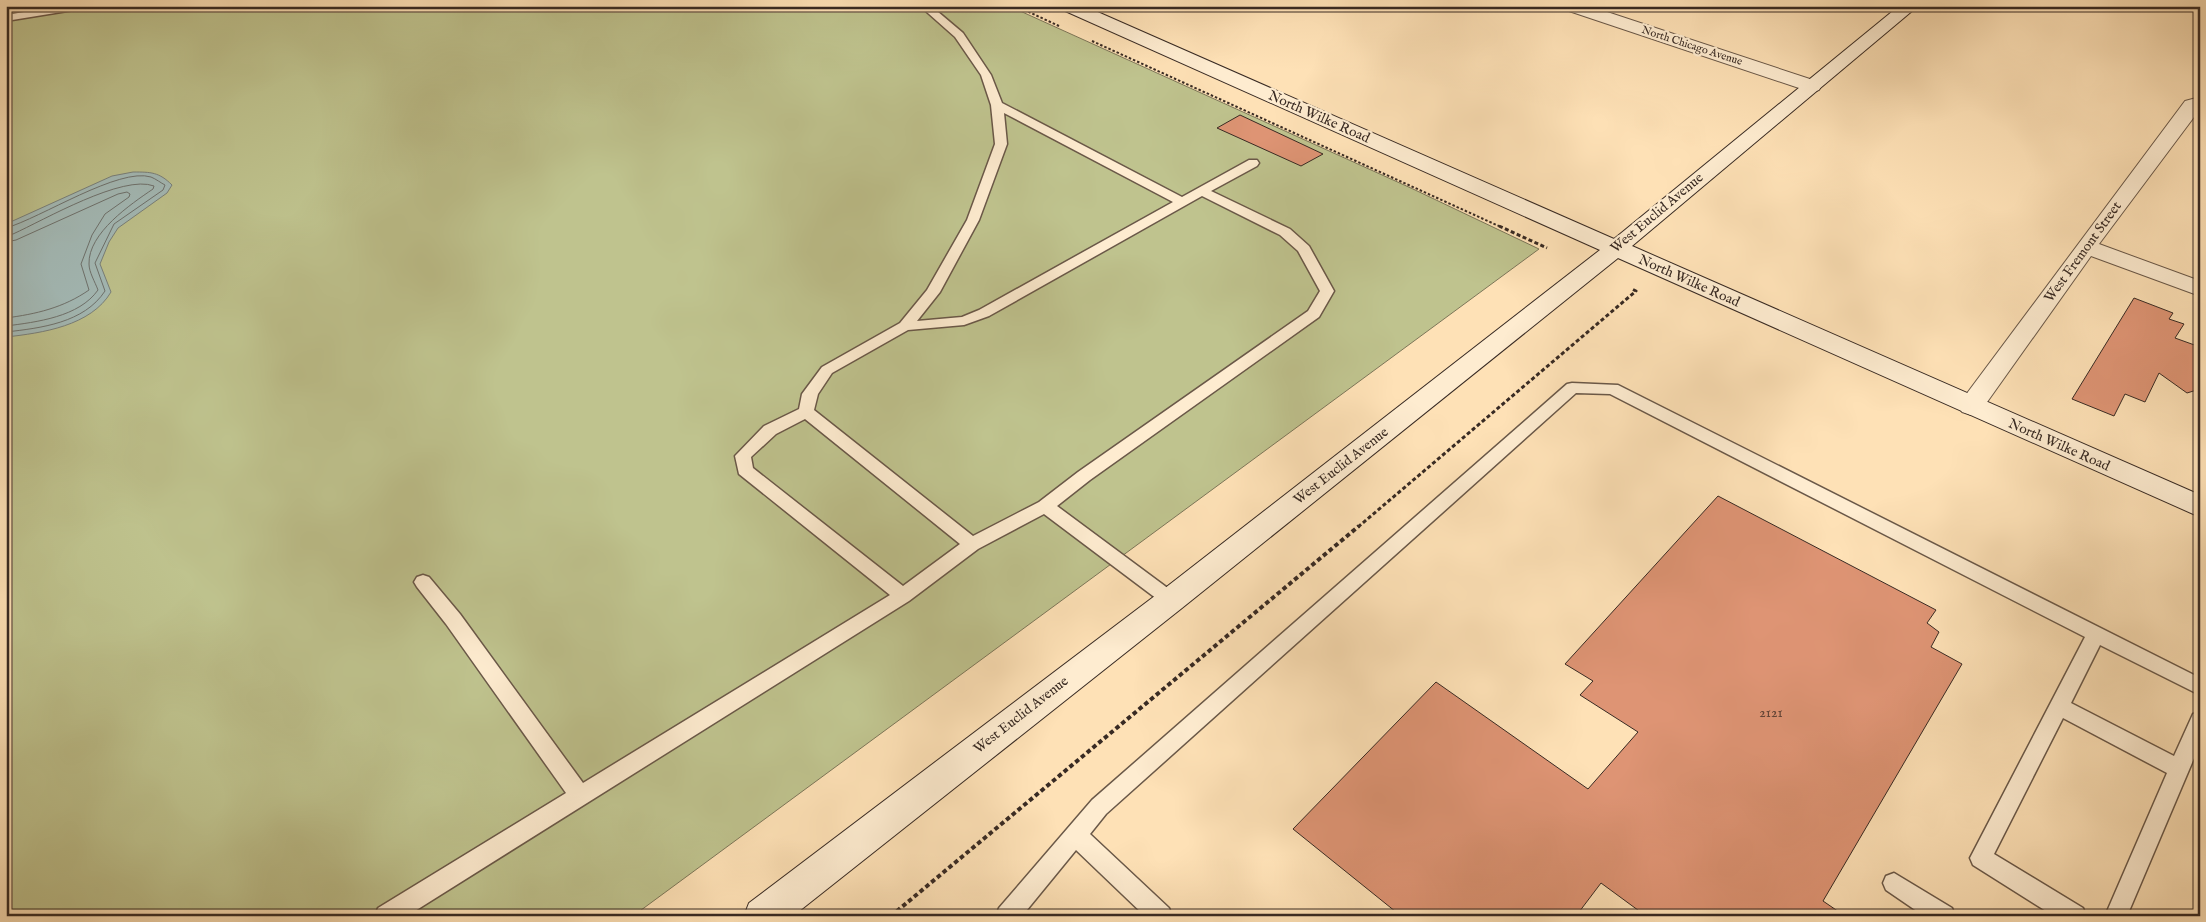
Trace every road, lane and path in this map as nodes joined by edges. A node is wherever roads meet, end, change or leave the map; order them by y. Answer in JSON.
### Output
{"nodes":[{"id":1,"x":80,"y":6,"type":"edge"},
{"id":2,"x":925,"y":6,"type":"edge"},
{"id":3,"x":1016,"y":6,"type":"edge"},
{"id":4,"x":1069,"y":6,"type":"edge"},
{"id":5,"x":1572,"y":6,"type":"edge"},
{"id":6,"x":1910,"y":6,"type":"edge"},
{"id":7,"x":6,"y":18,"type":"edge"},
{"id":8,"x":1061,"y":27,"type":"dead end"},
{"id":9,"x":1088,"y":39,"type":"dead end"},
{"id":10,"x":1812,"y":86,"type":"junction"},
{"id":11,"x":2200,"y":103,"type":"edge"},
{"id":12,"x":997,"y":105,"type":"junction"},
{"id":13,"x":1253,"y":163,"type":"dead end"},
{"id":14,"x":1202,"y":190,"type":"junction"},
{"id":15,"x":1182,"y":202,"type":"junction"},
{"id":16,"x":2086,"y":247,"type":"junction"},
{"id":17,"x":1547,"y":248,"type":"dead end"},
{"id":18,"x":1616,"y":248,"type":"junction"},
{"id":19,"x":1632,"y":289,"type":"dead end"},
{"id":20,"x":2200,"y":289,"type":"edge"},
{"id":21,"x":905,"y":326,"type":"junction"},
{"id":22,"x":1971,"y":406,"type":"junction"},
{"id":23,"x":806,"y":412,"type":"junction"},
{"id":24,"x":1045,"y":506,"type":"junction"},
{"id":25,"x":2200,"y":507,"type":"edge"},
{"id":26,"x":972,"y":544,"type":"junction"},
{"id":27,"x":423,"y":582,"type":"dead end"},
{"id":28,"x":903,"y":596,"type":"junction"},
{"id":29,"x":1171,"y":600,"type":"junction"},
{"id":30,"x":2096,"y":635,"type":"junction"},
{"id":31,"x":2200,"y":687,"type":"edge"},
{"id":32,"x":2060,"y":707,"type":"junction"},
{"id":33,"x":2200,"y":720,"type":"edge"},
{"id":34,"x":2179,"y":769,"type":"junction"},
{"id":35,"x":580,"y":796,"type":"junction"},
{"id":36,"x":1076,"y":835,"type":"junction"},
{"id":37,"x":1894,"y":883,"type":"dead end"},
{"id":38,"x":1010,"y":915,"type":"edge"},
{"id":39,"x":386,"y":916,"type":"edge"},
{"id":40,"x":763,"y":916,"type":"edge"},
{"id":41,"x":891,"y":916,"type":"edge"},
{"id":42,"x":1161,"y":916,"type":"edge"},
{"id":43,"x":1944,"y":916,"type":"edge"},
{"id":44,"x":2074,"y":916,"type":"edge"},
{"id":45,"x":2116,"y":916,"type":"edge"}],
"edges":[{"from":1,"to":7,"type":"lane"},
{"from":2,"to":12,"type":"lane"},
{"from":3,"to":8,"type":"path"},
{"from":4,"to":18,"type":"main road","name":"North Wilke Road"},
{"from":5,"to":10,"type":"main road","name":"North Chicago Avenue"},
{"from":6,"to":10,"type":"main road","name":"West Euclid Avenue"},
{"from":9,"to":17,"type":"path"},
{"from":10,"to":18,"type":"main road","name":"West Euclid Avenue"},
{"from":11,"to":16,"type":"main road","name":"West Fremont Street"},
{"from":12,"to":15,"type":"lane"},
{"from":12,"to":21,"type":"lane"},
{"from":13,"to":14,"type":"lane"},
{"from":14,"to":15,"type":"lane"},
{"from":14,"to":24,"type":"lane"},
{"from":15,"to":21,"type":"lane"},
{"from":16,"to":20,"type":"main road"},
{"from":16,"to":22,"type":"main road","name":"West Fremont Street"},
{"from":18,"to":22,"type":"main road","name":"North Wilke Road"},
{"from":18,"to":29,"type":"main road","name":"West Euclid Avenue"},
{"from":19,"to":41,"type":"path"},
{"from":21,"to":23,"type":"lane"},
{"from":22,"to":25,"type":"main road","name":"North Wilke Road"},
{"from":23,"to":26,"type":"lane"},
{"from":23,"to":28,"type":"lane"},
{"from":24,"to":26,"type":"lane"},
{"from":24,"to":29,"type":"lane"},
{"from":26,"to":28,"type":"lane"},
{"from":27,"to":35,"type":"lane"},
{"from":28,"to":35,"type":"lane"},
{"from":29,"to":40,"type":"main road","name":"West Euclid Avenue"},
{"from":30,"to":31,"type":"lane"},
{"from":30,"to":32,"type":"lane"},
{"from":30,"to":36,"type":"lane"},
{"from":32,"to":34,"type":"lane"},
{"from":32,"to":44,"type":"lane"},
{"from":33,"to":34,"type":"lane"},
{"from":34,"to":45,"type":"lane"},
{"from":35,"to":39,"type":"lane"},
{"from":36,"to":38,"type":"lane"},
{"from":36,"to":42,"type":"lane"},
{"from":37,"to":43,"type":"lane"}]}
